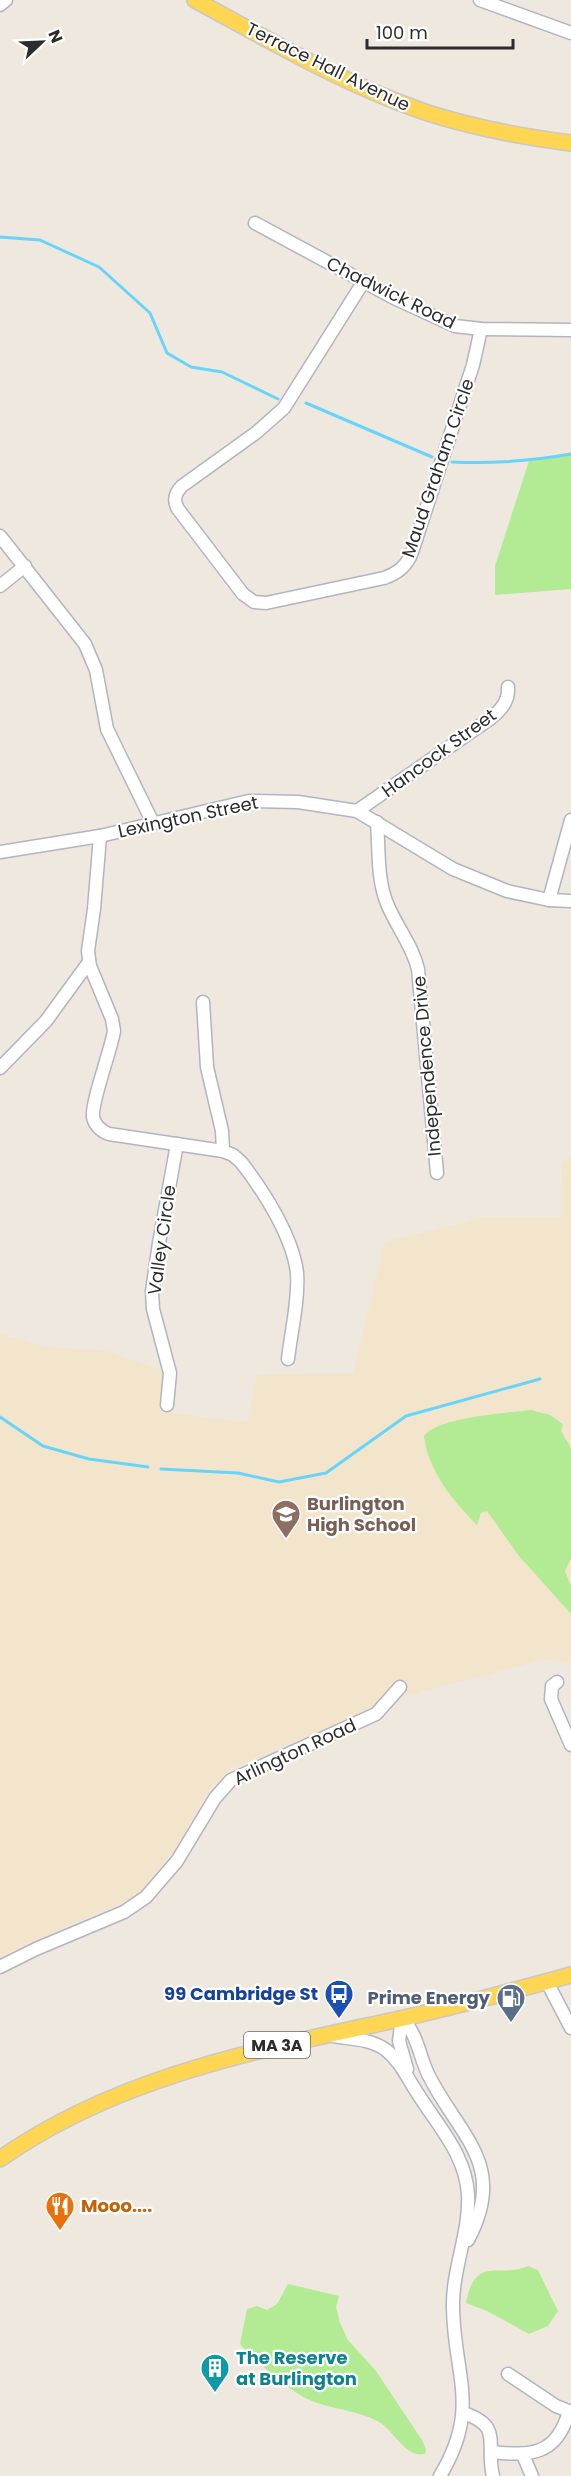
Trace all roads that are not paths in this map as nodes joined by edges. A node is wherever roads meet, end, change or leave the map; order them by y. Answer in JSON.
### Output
{"nodes":[{"id":1,"x":6,"y":0,"type":"edge"},
{"id":2,"x":195,"y":0,"type":"edge"},
{"id":3,"x":480,"y":0,"type":"edge"},
{"id":4,"x":0,"y":4,"type":"edge"},
{"id":5,"x":214,"y":4,"type":"edge"},
{"id":6,"x":571,"y":33,"type":"edge"},
{"id":7,"x":571,"y":143,"type":"edge"},
{"id":8,"x":255,"y":224,"type":"dead end"},
{"id":9,"x":364,"y":281,"type":"junction"},
{"id":10,"x":481,"y":329,"type":"junction"},
{"id":11,"x":571,"y":330,"type":"edge"},
{"id":12,"x":0,"y":536,"type":"edge"},
{"id":13,"x":25,"y":566,"type":"junction"},
{"id":14,"x":0,"y":586,"type":"edge"},
{"id":15,"x":508,"y":687,"type":"dead end"},
{"id":16,"x":357,"y":812,"type":"junction"},
{"id":17,"x":571,"y":820,"type":"edge"},
{"id":18,"x":377,"y":822,"type":"junction"},
{"id":19,"x":153,"y":823,"type":"junction"},
{"id":20,"x":100,"y":836,"type":"junction"},
{"id":21,"x":0,"y":852,"type":"edge"},
{"id":22,"x":549,"y":900,"type":"junction"},
{"id":23,"x":571,"y":901,"type":"edge"},
{"id":24,"x":89,"y":962,"type":"junction"},
{"id":25,"x":203,"y":1002,"type":"dead end"},
{"id":26,"x":0,"y":1068,"type":"edge"},
{"id":27,"x":177,"y":1144,"type":"junction"},
{"id":28,"x":222,"y":1151,"type":"junction"},
{"id":29,"x":437,"y":1173,"type":"dead end"},
{"id":30,"x":288,"y":1359,"type":"dead end"},
{"id":31,"x":167,"y":1405,"type":"dead end"},
{"id":32,"x":557,"y":1682,"type":"dead end"},
{"id":33,"x":400,"y":1687,"type":"dead end"},
{"id":34,"x":571,"y":1745,"type":"edge"},
{"id":35,"x":0,"y":1967,"type":"edge"},
{"id":36,"x":571,"y":1976,"type":"edge"},
{"id":37,"x":547,"y":1982,"type":"junction"},
{"id":38,"x":402,"y":2018,"type":"junction"},
{"id":39,"x":571,"y":2028,"type":"edge"},
{"id":40,"x":326,"y":2035,"type":"junction"},
{"id":41,"x":418,"y":2095,"type":"junction"},
{"id":42,"x":0,"y":2159,"type":"edge"},
{"id":43,"x":463,"y":2249,"type":"junction"},
{"id":44,"x":508,"y":2374,"type":"dead end"},
{"id":45,"x":570,"y":2412,"type":"edge"},
{"id":46,"x":463,"y":2413,"type":"junction"},
{"id":47,"x":491,"y":2452,"type":"junction"},
{"id":48,"x":523,"y":2455,"type":"junction"},
{"id":49,"x":440,"y":2476,"type":"edge"},
{"id":50,"x":493,"y":2476,"type":"edge"},
{"id":51,"x":532,"y":2476,"type":"edge"}],
"edges":[{"from":1,"to":4,"type":"street"},
{"from":2,"to":5,"type":"main road","name":"Terrace Hall Avenue"},
{"from":3,"to":6,"type":"street"},
{"from":5,"to":7,"type":"main road","name":"Terrace Hall Avenue"},
{"from":8,"to":9,"type":"street","name":"Chadwick Road"},
{"from":9,"to":10,"type":"street","name":"Chadwick Road"},
{"from":9,"to":10,"type":"street","name":"Maud Graham Circle"},
{"from":10,"to":11,"type":"street","name":"Chadwick Road"},
{"from":12,"to":13,"type":"street"},
{"from":13,"to":14,"type":"street"},
{"from":13,"to":19,"type":"street"},
{"from":15,"to":16,"type":"street","name":"Hancock Street"},
{"from":16,"to":18,"type":"street","name":"Lexington Street"},
{"from":16,"to":19,"type":"street","name":"Lexington Street"},
{"from":17,"to":22,"type":"street"},
{"from":18,"to":22,"type":"street","name":"Lexington Street"},
{"from":18,"to":29,"type":"street","name":"Independence Drive"},
{"from":19,"to":20,"type":"street","name":"Lexington Street"},
{"from":20,"to":21,"type":"street","name":"Lexington Street"},
{"from":20,"to":24,"type":"street"},
{"from":22,"to":23,"type":"street","name":"Lexington Street"},
{"from":24,"to":26,"type":"street"},
{"from":24,"to":27,"type":"street"},
{"from":25,"to":28,"type":"street"},
{"from":27,"to":28,"type":"street"},
{"from":27,"to":31,"type":"street","name":"Valley Circle"},
{"from":28,"to":30,"type":"street"},
{"from":32,"to":34,"type":"street"},
{"from":33,"to":35,"type":"street","name":"Arlington Road"},
{"from":36,"to":37,"type":"main road","number":"MA 3A"},
{"from":37,"to":38,"type":"main road","number":"MA 3A"},
{"from":37,"to":39,"type":"street"},
{"from":38,"to":40,"type":"main road","number":"MA 3A"},
{"from":38,"to":41,"type":"street"},
{"from":38,"to":43,"type":"street"},
{"from":40,"to":41,"type":"street"},
{"from":40,"to":42,"type":"main road","number":"MA 3A"},
{"from":41,"to":43,"type":"street"},
{"from":43,"to":46,"type":"street"},
{"from":44,"to":45,"type":"street"},
{"from":45,"to":48,"type":"street"},
{"from":46,"to":47,"type":"street"},
{"from":46,"to":49,"type":"street"},
{"from":47,"to":48,"type":"street"},
{"from":47,"to":50,"type":"street"},
{"from":48,"to":51,"type":"street"}]}
